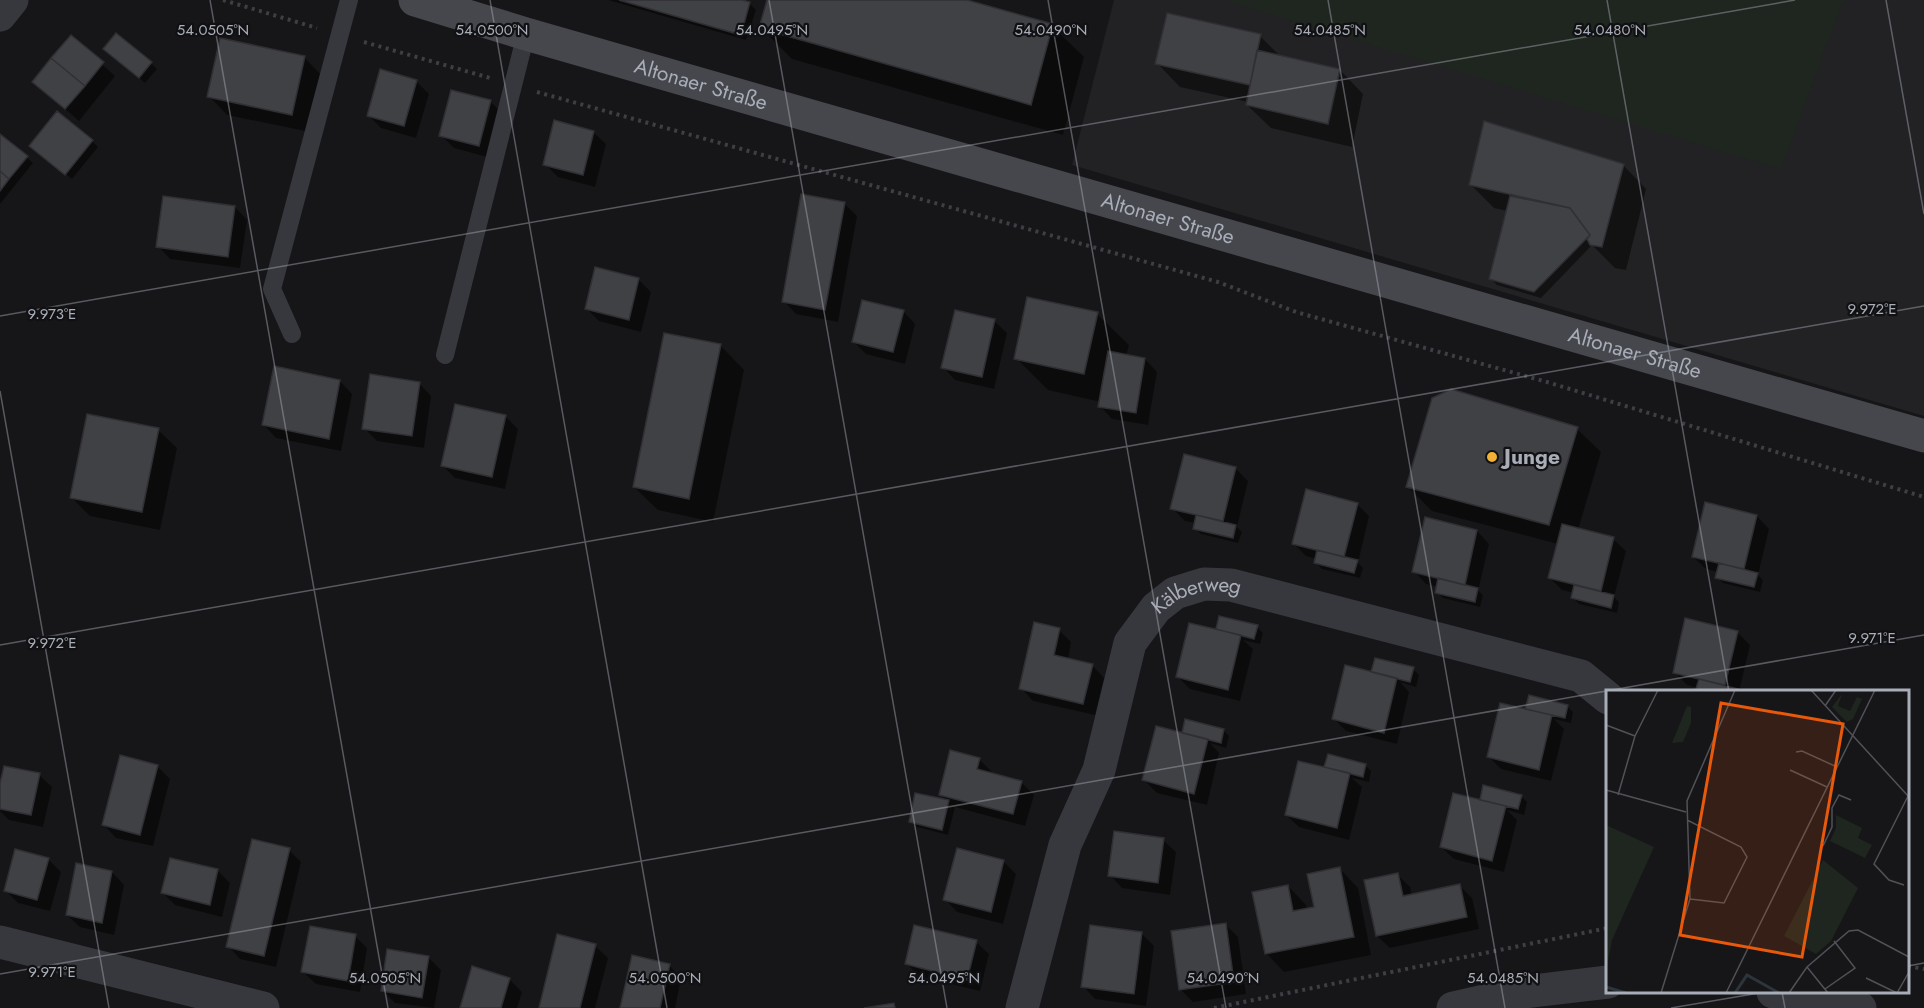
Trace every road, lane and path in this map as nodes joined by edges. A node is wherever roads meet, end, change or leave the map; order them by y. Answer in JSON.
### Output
{"nodes":[{"id":1,"x":12,"y":0,"type":"edge"},
{"id":2,"x":223,"y":0,"type":"edge"},
{"id":3,"x":349,"y":0,"type":"edge"},
{"id":4,"x":414,"y":0,"type":"edge"},
{"id":5,"x":0,"y":15,"type":"edge"},
{"id":6,"x":339,"y":34,"type":"junction"},
{"id":7,"x":526,"y":34,"type":"junction"},
{"id":8,"x":514,"y":86,"type":"junction"},
{"id":9,"x":292,"y":334,"type":"dead end"},
{"id":10,"x":445,"y":355,"type":"dead end"},
{"id":11,"x":1924,"y":436,"type":"edge"},
{"id":12,"x":1924,"y":497,"type":"edge"},
{"id":13,"x":1606,"y":696,"type":"edge"},
{"id":14,"x":1606,"y":928,"type":"edge"},
{"id":15,"x":0,"y":942,"type":"edge"},
{"id":16,"x":1909,"y":966,"type":"edge"},
{"id":17,"x":1924,"y":969,"type":"edge"},
{"id":18,"x":1606,"y":982,"type":"edge"},
{"id":19,"x":1778,"y":993,"type":"edge"},
{"id":20,"x":263,"y":1008,"type":"edge"},
{"id":21,"x":1022,"y":1008,"type":"edge"},
{"id":22,"x":1214,"y":1008,"type":"edge"},
{"id":23,"x":1453,"y":1008,"type":"edge"},
{"id":24,"x":1860,"y":1008,"type":"edge"}],
"edges":[{"from":1,"to":5,"type":"street"},
{"from":2,"to":6,"type":"path"},
{"from":3,"to":6,"type":"lane"},
{"from":4,"to":7,"type":"main road","name":"Altonaer Straße"},
{"from":6,"to":8,"type":"path"},
{"from":6,"to":9,"type":"lane"},
{"from":7,"to":8,"type":"lane"},
{"from":7,"to":11,"type":"main road","name":"Altonaer Straße"},
{"from":8,"to":10,"type":"lane"},
{"from":8,"to":12,"type":"path"},
{"from":13,"to":21,"type":"street","name":"Kälberweg"},
{"from":14,"to":22,"type":"path"},
{"from":15,"to":20,"type":"street"},
{"from":16,"to":17,"type":"path"},
{"from":18,"to":23,"type":"street"},
{"from":19,"to":24,"type":"street"}]}
